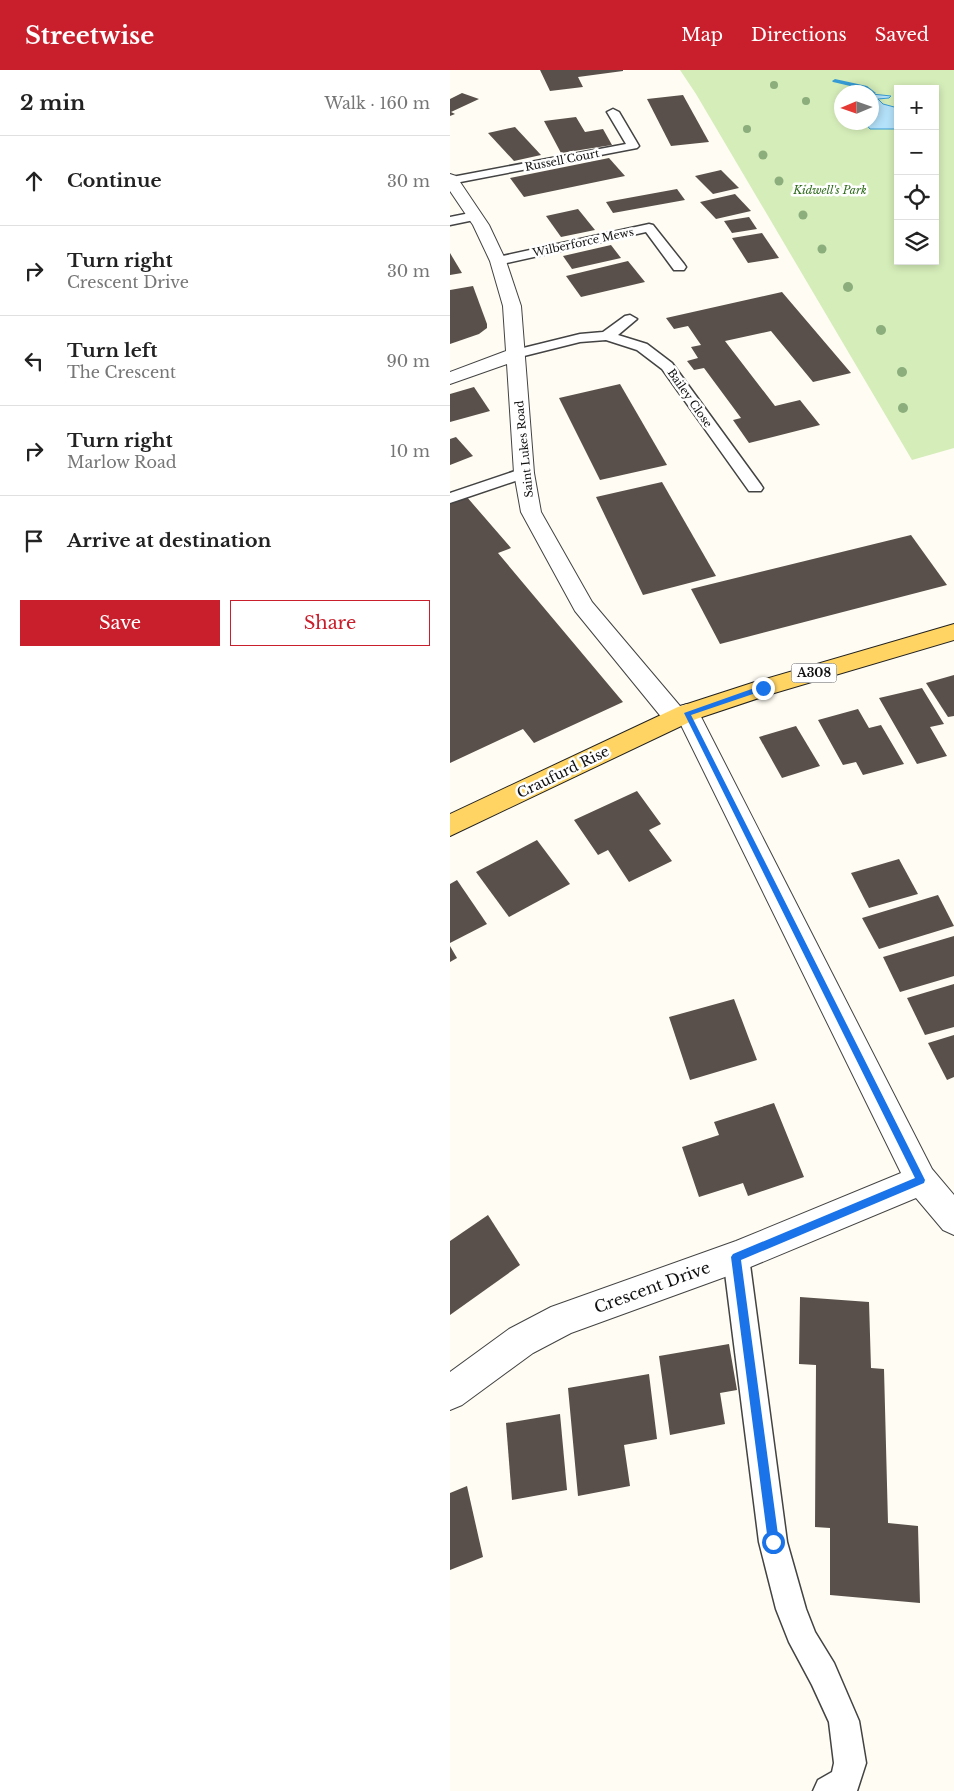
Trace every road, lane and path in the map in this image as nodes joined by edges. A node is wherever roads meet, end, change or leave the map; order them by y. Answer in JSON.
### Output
{"nodes":[{"id":1,"x":613,"y":112,"type":"dead end"},
{"id":2,"x":451,"y":180,"type":"edge"},
{"id":3,"x":475,"y":216,"type":"junction"},
{"id":4,"x":450,"y":221,"type":"edge"},
{"id":5,"x":498,"y":261,"type":"junction"},
{"id":6,"x":679,"y":267,"type":"dead end"},
{"id":7,"x":630,"y":319,"type":"dead end"},
{"id":8,"x":607,"y":336,"type":"junction"},
{"id":9,"x":516,"y":354,"type":"junction"},
{"id":10,"x":450,"y":378,"type":"edge"},
{"id":11,"x":524,"y":473,"type":"junction"},
{"id":12,"x":754,"y":488,"type":"dead end"},
{"id":13,"x":450,"y":498,"type":"edge"},
{"id":14,"x":954,"y":632,"type":"edge"},
{"id":15,"x":682,"y":715,"type":"junction"},
{"id":16,"x":450,"y":826,"type":"edge"},
{"id":17,"x":921,"y":1180,"type":"junction"},
{"id":18,"x":954,"y":1219,"type":"edge"},
{"id":19,"x":736,"y":1257,"type":"junction"},
{"id":20,"x":450,"y":1393,"type":"edge"},
{"id":21,"x":829,"y":1791,"type":"edge"}],
"edges":[{"from":1,"to":2,"type":"lane","name":"Russell Court"},
{"from":2,"to":3,"type":"street","name":"Saint Lukes Road"},
{"from":3,"to":4,"type":"lane"},
{"from":3,"to":5,"type":"street","name":"Saint Lukes Road"},
{"from":5,"to":6,"type":"lane","name":"Wilberforce Mews"},
{"from":5,"to":9,"type":"street","name":"Saint Lukes Road"},
{"from":7,"to":8,"type":"lane"},
{"from":8,"to":9,"type":"lane","name":"Bailey Close"},
{"from":8,"to":12,"type":"lane","name":"Bailey Close"},
{"from":9,"to":10,"type":"street"},
{"from":9,"to":11,"type":"street","name":"Saint Lukes Road"},
{"from":11,"to":13,"type":"lane"},
{"from":11,"to":15,"type":"street","name":"Saint Lukes Road"},
{"from":14,"to":15,"type":"main road","number":"A308"},
{"from":15,"to":16,"type":"main road","name":"Craufurd Rise","number":"A308"},
{"from":15,"to":17,"type":"street","name":"Saint Lukes Road"},
{"from":17,"to":18,"type":"street","name":"Saint Lukes Road"},
{"from":17,"to":19,"type":"street","name":"Crescent Drive"},
{"from":19,"to":20,"type":"street","name":"Crescent Drive"},
{"from":19,"to":21,"type":"lane"}]}
